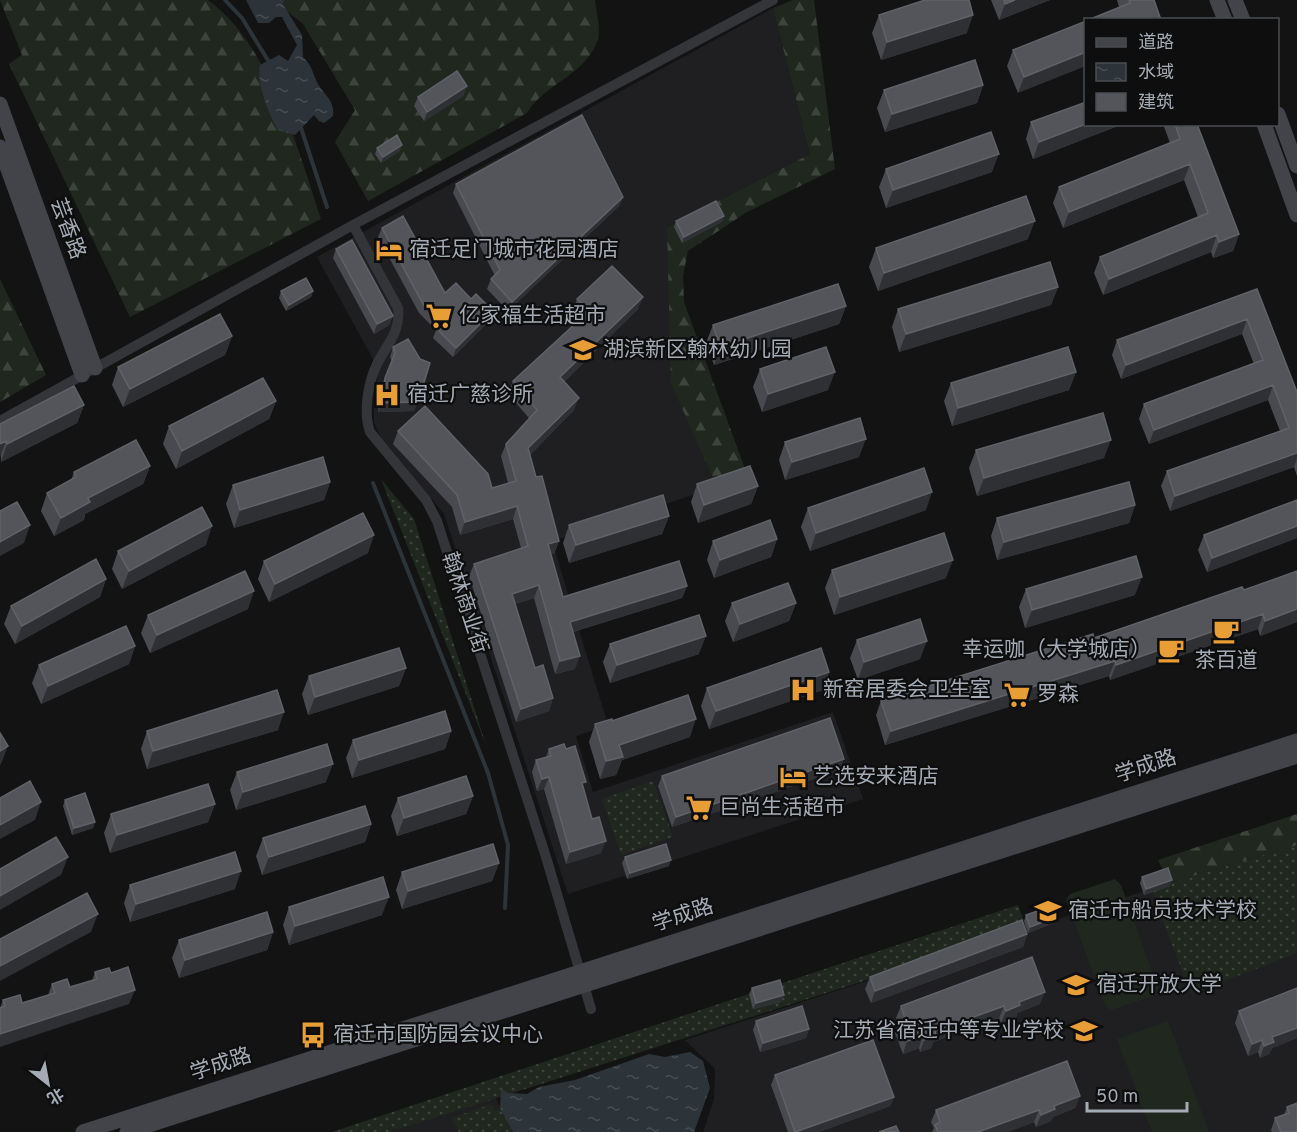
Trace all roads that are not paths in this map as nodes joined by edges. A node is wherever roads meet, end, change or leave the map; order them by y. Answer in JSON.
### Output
{"nodes":[{"id":1,"x":773,"y":0,"type":"edge"},
{"id":2,"x":1217,"y":0,"type":"edge"},
{"id":3,"x":1235,"y":0,"type":"edge"},
{"id":4,"x":1224,"y":18,"type":"edge"},
{"id":5,"x":1241,"y":18,"type":"edge"},
{"id":6,"x":0,"y":104,"type":"edge"},
{"id":7,"x":1279,"y":117,"type":"edge"},
{"id":8,"x":1265,"y":126,"type":"edge"},
{"id":9,"x":0,"y":147,"type":"edge"},
{"id":10,"x":1297,"y":166,"type":"edge"},
{"id":11,"x":1297,"y":215,"type":"edge"},
{"id":12,"x":352,"y":225,"type":"junction"},
{"id":13,"x":88,"y":371,"type":"junction"},
{"id":14,"x":0,"y":421,"type":"edge"},
{"id":15,"x":1297,"y":741,"type":"edge"},
{"id":16,"x":1297,"y":756,"type":"edge"},
{"id":17,"x":583,"y":978,"type":"junction"},
{"id":18,"x":591,"y":1009,"type":"dead end"},
{"id":19,"x":83,"y":1132,"type":"edge"},
{"id":20,"x":127,"y":1132,"type":"edge"}],
"edges":[{"from":1,"to":12,"type":"street"},
{"from":2,"to":4,"type":"main road"},
{"from":3,"to":5,"type":"main road"},
{"from":6,"to":13,"type":"main road","name":"芸香路"},
{"from":7,"to":10,"type":"main road"},
{"from":8,"to":11,"type":"main road"},
{"from":9,"to":13,"type":"main road","name":"芸香路"},
{"from":12,"to":13,"type":"street"},
{"from":12,"to":17,"type":"street","name":"翰林商业街"},
{"from":13,"to":14,"type":"street"},
{"from":15,"to":17,"type":"main road","name":"学成路"},
{"from":16,"to":17,"type":"main road","name":"学成路"},
{"from":17,"to":18,"type":"street","name":"翰林商业街"},
{"from":17,"to":19,"type":"main road","name":"学成路"},
{"from":17,"to":20,"type":"main road","name":"学成路"}]}
